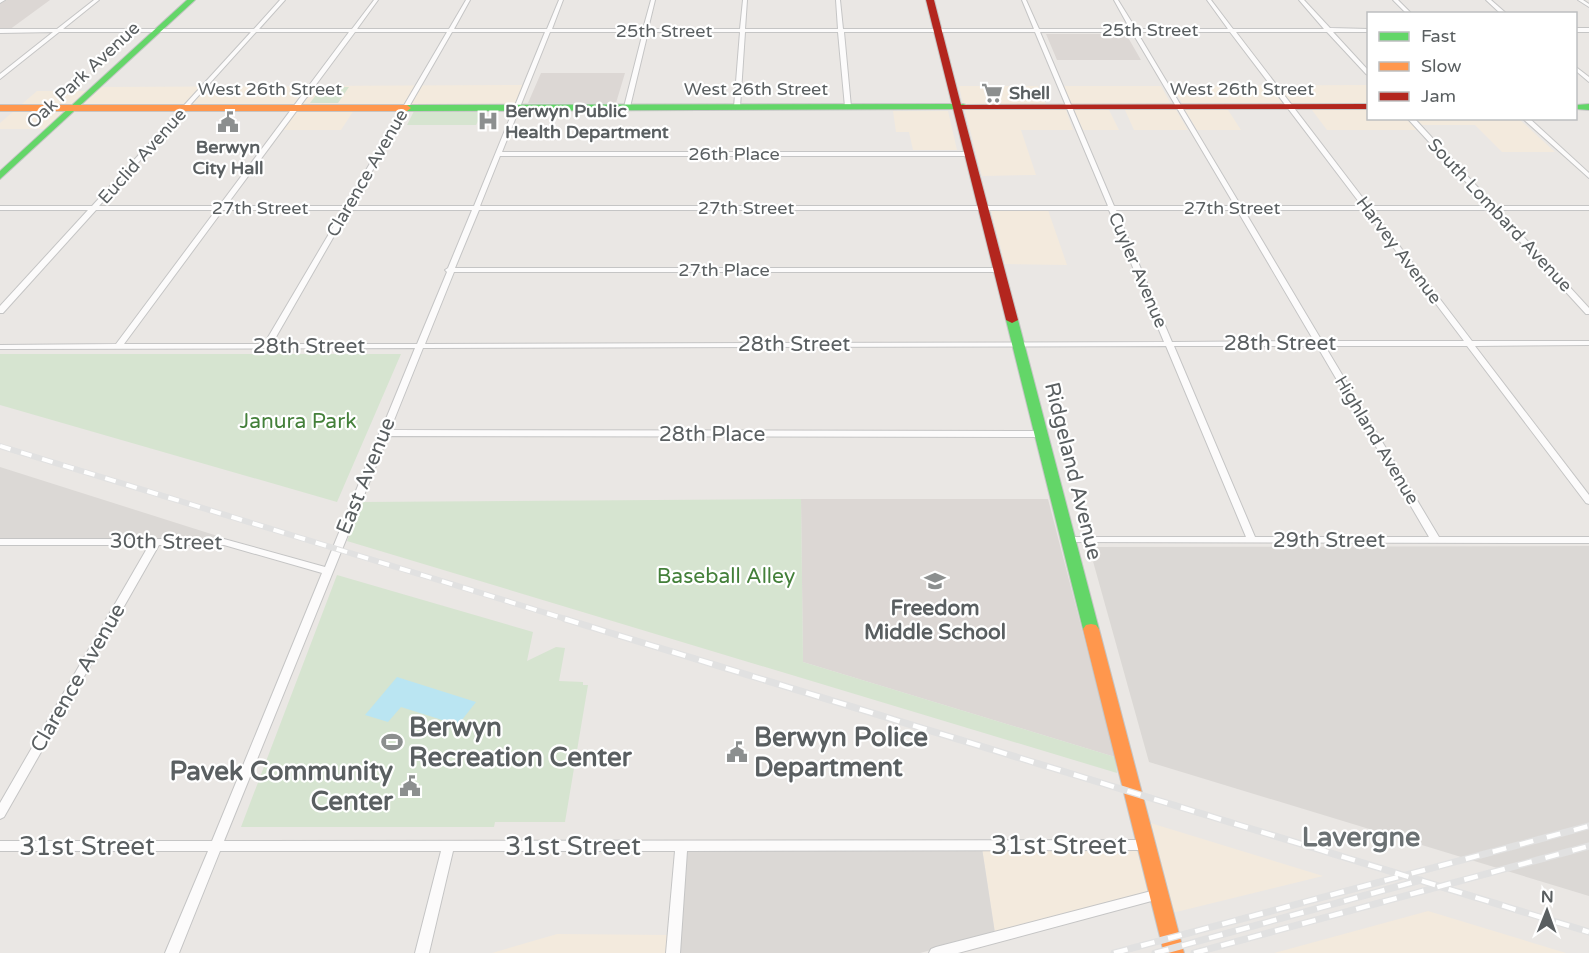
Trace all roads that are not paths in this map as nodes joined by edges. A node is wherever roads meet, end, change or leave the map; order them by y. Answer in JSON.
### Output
{"nodes":[{"id":1,"x":97,"y":0,"type":"edge"},
{"id":2,"x":191,"y":0,"type":"edge"},
{"id":3,"x":283,"y":0,"type":"edge"},
{"id":4,"x":376,"y":0,"type":"edge"},
{"id":5,"x":468,"y":0,"type":"edge"},
{"id":6,"x":561,"y":0,"type":"edge"},
{"id":7,"x":653,"y":0,"type":"edge"},
{"id":8,"x":745,"y":0,"type":"edge"},
{"id":9,"x":838,"y":0,"type":"edge"},
{"id":10,"x":930,"y":0,"type":"edge"},
{"id":11,"x":1024,"y":0,"type":"edge"},
{"id":12,"x":1116,"y":0,"type":"edge"},
{"id":13,"x":1209,"y":0,"type":"edge"},
{"id":14,"x":1301,"y":0,"type":"edge"},
{"id":15,"x":1395,"y":0,"type":"edge"},
{"id":16,"x":1488,"y":0,"type":"edge"},
{"id":17,"x":1580,"y":0,"type":"edge"},
{"id":18,"x":1589,"y":6,"type":"edge"},
{"id":19,"x":1408,"y":12,"type":"edge"},
{"id":20,"x":1503,"y":12,"type":"edge"},
{"id":21,"x":1036,"y":30,"type":"junction"},
{"id":22,"x":1134,"y":30,"type":"junction"},
{"id":23,"x":1232,"y":30,"type":"junction"},
{"id":24,"x":1329,"y":30,"type":"junction"},
{"id":25,"x":1367,"y":30,"type":"edge"},
{"id":26,"x":0,"y":31,"type":"edge"},
{"id":27,"x":59,"y":31,"type":"junction"},
{"id":28,"x":158,"y":31,"type":"junction"},
{"id":29,"x":255,"y":31,"type":"junction"},
{"id":30,"x":353,"y":31,"type":"junction"},
{"id":31,"x":450,"y":31,"type":"junction"},
{"id":32,"x":548,"y":31,"type":"junction"},
{"id":33,"x":645,"y":31,"type":"junction"},
{"id":34,"x":743,"y":31,"type":"junction"},
{"id":35,"x":841,"y":31,"type":"junction"},
{"id":36,"x":938,"y":31,"type":"junction"},
{"id":37,"x":1577,"y":71,"type":"edge"},
{"id":38,"x":1367,"y":72,"type":"edge"},
{"id":39,"x":0,"y":77,"type":"edge"},
{"id":40,"x":1589,"y":80,"type":"edge"},
{"id":41,"x":75,"y":107,"type":"junction"},
{"id":42,"x":186,"y":107,"type":"junction"},
{"id":43,"x":296,"y":107,"type":"junction"},
{"id":44,"x":405,"y":107,"type":"junction"},
{"id":45,"x":517,"y":107,"type":"junction"},
{"id":46,"x":627,"y":107,"type":"junction"},
{"id":47,"x":737,"y":107,"type":"junction"},
{"id":48,"x":848,"y":107,"type":"junction"},
{"id":49,"x":958,"y":107,"type":"junction"},
{"id":50,"x":1069,"y":107,"type":"junction"},
{"id":51,"x":1180,"y":107,"type":"junction"},
{"id":52,"x":1290,"y":107,"type":"junction"},
{"id":53,"x":1367,"y":107,"type":"edge"},
{"id":54,"x":0,"y":108,"type":"edge"},
{"id":55,"x":1412,"y":120,"type":"edge"},
{"id":56,"x":1527,"y":120,"type":"edge"},
{"id":57,"x":497,"y":154,"type":"junction"},
{"id":58,"x":970,"y":154,"type":"junction"},
{"id":59,"x":0,"y":176,"type":"edge"},
{"id":60,"x":1589,"y":176,"type":"edge"},
{"id":61,"x":0,"y":208,"type":"edge"},
{"id":62,"x":94,"y":208,"type":"junction"},
{"id":63,"x":221,"y":208,"type":"junction"},
{"id":64,"x":347,"y":208,"type":"junction"},
{"id":65,"x":475,"y":208,"type":"junction"},
{"id":66,"x":984,"y":208,"type":"junction"},
{"id":67,"x":1112,"y":208,"type":"junction"},
{"id":68,"x":1239,"y":208,"type":"junction"},
{"id":69,"x":1367,"y":208,"type":"junction"},
{"id":70,"x":1493,"y":208,"type":"junction"},
{"id":71,"x":1589,"y":208,"type":"edge"},
{"id":72,"x":449,"y":270,"type":"junction"},
{"id":73,"x":999,"y":270,"type":"junction"},
{"id":74,"x":0,"y":311,"type":"edge"},
{"id":75,"x":1589,"y":312,"type":"edge"},
{"id":76,"x":1320,"y":343,"type":"junction"},
{"id":77,"x":1470,"y":343,"type":"junction"},
{"id":78,"x":1589,"y":343,"type":"edge"},
{"id":79,"x":1018,"y":344,"type":"junction"},
{"id":80,"x":1169,"y":344,"type":"junction"},
{"id":81,"x":267,"y":346,"type":"junction"},
{"id":82,"x":418,"y":346,"type":"junction"},
{"id":83,"x":0,"y":347,"type":"edge"},
{"id":84,"x":118,"y":347,"type":"junction"},
{"id":85,"x":383,"y":433,"type":"junction"},
{"id":86,"x":1041,"y":434,"type":"junction"},
{"id":87,"x":1589,"y":501,"type":"edge"},
{"id":88,"x":1068,"y":540,"type":"junction"},
{"id":89,"x":1252,"y":540,"type":"junction"},
{"id":90,"x":1436,"y":540,"type":"junction"},
{"id":91,"x":1589,"y":540,"type":"edge"},
{"id":92,"x":0,"y":542,"type":"edge"},
{"id":93,"x":156,"y":542,"type":"junction"},
{"id":94,"x":328,"y":571,"type":"junction"},
{"id":95,"x":0,"y":814,"type":"edge"},
{"id":96,"x":1146,"y":845,"type":"junction"},
{"id":97,"x":0,"y":846,"type":"edge"},
{"id":98,"x":215,"y":846,"type":"junction"},
{"id":99,"x":448,"y":846,"type":"junction"},
{"id":100,"x":681,"y":846,"type":"junction"},
{"id":101,"x":1159,"y":894,"type":"junction"},
{"id":102,"x":172,"y":953,"type":"edge"},
{"id":103,"x":422,"y":953,"type":"edge"},
{"id":104,"x":673,"y":953,"type":"edge"},
{"id":105,"x":936,"y":953,"type":"edge"},
{"id":106,"x":1174,"y":953,"type":"edge"}],
"edges":[{"from":1,"to":27,"type":"street"},
{"from":2,"to":28,"type":"street","name":"Oak Park Avenue"},
{"from":3,"to":29,"type":"street","name":"Euclid Avenue"},
{"from":4,"to":30,"type":"street"},
{"from":5,"to":31,"type":"street","name":"Clarence Avenue"},
{"from":6,"to":32,"type":"street","name":"East Avenue"},
{"from":7,"to":33,"type":"street"},
{"from":8,"to":34,"type":"street"},
{"from":9,"to":35,"type":"street"},
{"from":10,"to":36,"type":"street","name":"Ridgeland Avenue"},
{"from":11,"to":21,"type":"street","name":"Cuyler Avenue"},
{"from":12,"to":22,"type":"street","name":"Highland Avenue"},
{"from":13,"to":23,"type":"street","name":"Harvey Avenue"},
{"from":14,"to":24,"type":"street"},
{"from":15,"to":19,"type":"street"},
{"from":16,"to":20,"type":"street"},
{"from":17,"to":18,"type":"street"},
{"from":21,"to":22,"type":"street","name":"25th Street"},
{"from":21,"to":36,"type":"street","name":"25th Street"},
{"from":21,"to":50,"type":"street","name":"Cuyler Avenue"},
{"from":22,"to":23,"type":"street","name":"25th Street"},
{"from":22,"to":51,"type":"street","name":"Highland Avenue"},
{"from":23,"to":24,"type":"street","name":"25th Street"},
{"from":23,"to":52,"type":"street","name":"Harvey Avenue"},
{"from":24,"to":25,"type":"street","name":"25th Street"},
{"from":24,"to":38,"type":"street"},
{"from":26,"to":27,"type":"street","name":"25th Street"},
{"from":27,"to":28,"type":"street","name":"25th Street"},
{"from":27,"to":39,"type":"street"},
{"from":28,"to":29,"type":"street","name":"25th Street"},
{"from":28,"to":41,"type":"street","name":"Oak Park Avenue"},
{"from":29,"to":30,"type":"street","name":"25th Street"},
{"from":29,"to":42,"type":"street","name":"Euclid Avenue"},
{"from":30,"to":31,"type":"street","name":"25th Street"},
{"from":30,"to":43,"type":"street"},
{"from":31,"to":32,"type":"street","name":"25th Street"},
{"from":31,"to":44,"type":"street","name":"Clarence Avenue"},
{"from":32,"to":33,"type":"street","name":"25th Street"},
{"from":32,"to":45,"type":"street","name":"East Avenue"},
{"from":33,"to":34,"type":"street","name":"25th Street"},
{"from":33,"to":46,"type":"street"},
{"from":34,"to":35,"type":"street","name":"25th Street"},
{"from":34,"to":47,"type":"street"},
{"from":35,"to":36,"type":"street","name":"25th Street"},
{"from":35,"to":48,"type":"street"},
{"from":36,"to":49,"type":"street","name":"Ridgeland Avenue"},
{"from":37,"to":40,"type":"street"},
{"from":41,"to":42,"type":"street","name":"West 26th Street"},
{"from":41,"to":54,"type":"street","name":"West 26th Street"},
{"from":41,"to":59,"type":"street","name":"Oak Park Avenue"},
{"from":42,"to":43,"type":"street","name":"West 26th Street"},
{"from":42,"to":62,"type":"street","name":"Euclid Avenue"},
{"from":43,"to":44,"type":"street","name":"West 26th Street"},
{"from":43,"to":63,"type":"street"},
{"from":44,"to":45,"type":"street","name":"West 26th Street"},
{"from":44,"to":64,"type":"street","name":"Clarence Avenue"},
{"from":45,"to":46,"type":"street","name":"West 26th Street"},
{"from":45,"to":57,"type":"street","name":"East Avenue"},
{"from":46,"to":47,"type":"street","name":"West 26th Street"},
{"from":47,"to":48,"type":"street","name":"West 26th Street"},
{"from":48,"to":49,"type":"street","name":"West 26th Street"},
{"from":49,"to":50,"type":"street","name":"West 26th Street"},
{"from":49,"to":58,"type":"street","name":"Ridgeland Avenue"},
{"from":50,"to":51,"type":"street","name":"West 26th Street"},
{"from":50,"to":67,"type":"street","name":"Cuyler Avenue"},
{"from":51,"to":52,"type":"street","name":"West 26th Street"},
{"from":51,"to":68,"type":"street","name":"Highland Avenue"},
{"from":52,"to":53,"type":"street","name":"West 26th Street"},
{"from":52,"to":69,"type":"street","name":"Harvey Avenue"},
{"from":55,"to":70,"type":"street","name":"South Lombard Avenue"},
{"from":56,"to":60,"type":"street"},
{"from":57,"to":58,"type":"street","name":"26th Place"},
{"from":57,"to":65,"type":"street","name":"East Avenue"},
{"from":58,"to":66,"type":"street","name":"Ridgeland Avenue"},
{"from":61,"to":62,"type":"street","name":"27th Street"},
{"from":62,"to":63,"type":"street","name":"27th Street"},
{"from":62,"to":74,"type":"street","name":"Euclid Avenue"},
{"from":63,"to":64,"type":"street","name":"27th Street"},
{"from":63,"to":84,"type":"street"},
{"from":64,"to":65,"type":"street","name":"27th Street"},
{"from":64,"to":81,"type":"street","name":"Clarence Avenue"},
{"from":65,"to":66,"type":"street","name":"27th Street"},
{"from":65,"to":72,"type":"street","name":"East Avenue"},
{"from":66,"to":67,"type":"street","name":"27th Street"},
{"from":66,"to":73,"type":"street","name":"Ridgeland Avenue"},
{"from":67,"to":68,"type":"street","name":"27th Street"},
{"from":67,"to":80,"type":"street","name":"Cuyler Avenue"},
{"from":68,"to":69,"type":"street","name":"27th Street"},
{"from":68,"to":76,"type":"street","name":"Highland Avenue"},
{"from":69,"to":70,"type":"street","name":"27th Street"},
{"from":69,"to":77,"type":"street","name":"Harvey Avenue"},
{"from":70,"to":71,"type":"street","name":"27th Street"},
{"from":70,"to":75,"type":"street","name":"South Lombard Avenue"},
{"from":72,"to":73,"type":"street","name":"27th Place"},
{"from":72,"to":82,"type":"street","name":"East Avenue"},
{"from":73,"to":79,"type":"street","name":"Ridgeland Avenue"},
{"from":76,"to":77,"type":"street","name":"28th Street"},
{"from":76,"to":80,"type":"street","name":"28th Street"},
{"from":76,"to":90,"type":"street","name":"Highland Avenue"},
{"from":77,"to":78,"type":"street","name":"28th Street"},
{"from":77,"to":87,"type":"street","name":"Harvey Avenue"},
{"from":79,"to":80,"type":"street","name":"28th Street"},
{"from":79,"to":82,"type":"street","name":"28th Street"},
{"from":79,"to":86,"type":"street","name":"Ridgeland Avenue"},
{"from":80,"to":89,"type":"street","name":"Cuyler Avenue"},
{"from":81,"to":82,"type":"street","name":"28th Street"},
{"from":81,"to":84,"type":"street","name":"28th Street"},
{"from":82,"to":85,"type":"street","name":"East Avenue"},
{"from":83,"to":84,"type":"street","name":"28th Street"},
{"from":85,"to":86,"type":"street","name":"28th Place"},
{"from":85,"to":94,"type":"street","name":"East Avenue"},
{"from":86,"to":88,"type":"street","name":"Ridgeland Avenue"},
{"from":88,"to":89,"type":"street","name":"29th Street"},
{"from":88,"to":96,"type":"street","name":"Ridgeland Avenue"},
{"from":89,"to":90,"type":"street","name":"29th Street"},
{"from":90,"to":91,"type":"street","name":"29th Street"},
{"from":92,"to":93,"type":"street","name":"30th Street"},
{"from":93,"to":94,"type":"street","name":"30th Street"},
{"from":93,"to":95,"type":"street","name":"Clarence Avenue"},
{"from":94,"to":98,"type":"street","name":"East Avenue"},
{"from":96,"to":100,"type":"street","name":"31st Street"},
{"from":96,"to":101,"type":"street","name":"Ridgeland Avenue"},
{"from":97,"to":98,"type":"street","name":"31st Street"},
{"from":98,"to":99,"type":"street","name":"31st Street"},
{"from":98,"to":102,"type":"street","name":"East Avenue"},
{"from":99,"to":100,"type":"street","name":"31st Street"},
{"from":99,"to":103,"type":"street"},
{"from":100,"to":104,"type":"street"},
{"from":101,"to":105,"type":"street"},
{"from":101,"to":106,"type":"street","name":"Ridgeland Avenue"}]}
